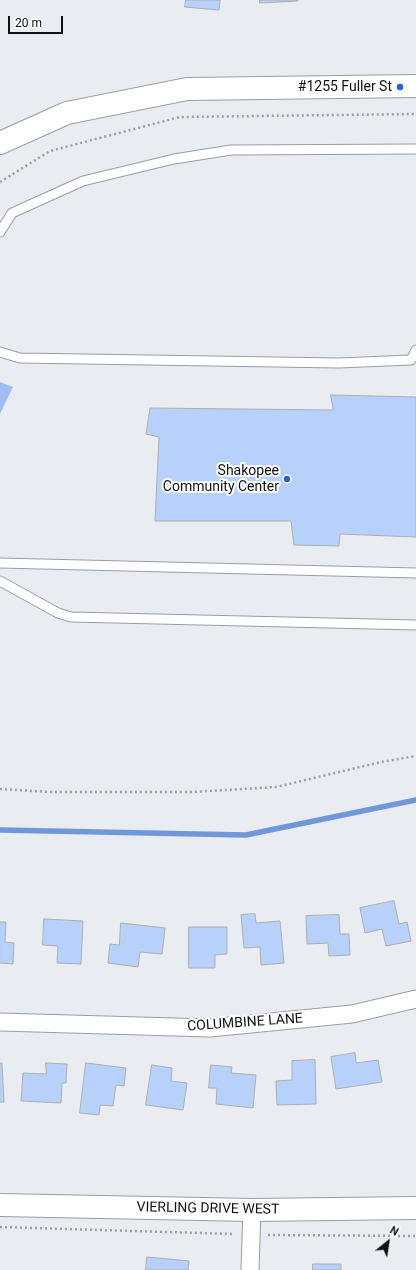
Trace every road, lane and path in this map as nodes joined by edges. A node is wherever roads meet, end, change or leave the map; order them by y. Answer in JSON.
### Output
{"nodes":[{"id":1,"x":416,"y":86,"type":"edge"},
{"id":2,"x":416,"y":114,"type":"edge"},
{"id":3,"x":0,"y":143,"type":"edge"},
{"id":4,"x":416,"y":150,"type":"edge"},
{"id":5,"x":0,"y":182,"type":"edge"},
{"id":6,"x":0,"y":232,"type":"edge"},
{"id":7,"x":416,"y":350,"type":"edge"},
{"id":8,"x":0,"y":352,"type":"edge"},
{"id":9,"x":0,"y":563,"type":"edge"},
{"id":10,"x":416,"y":573,"type":"edge"},
{"id":11,"x":0,"y":581,"type":"edge"},
{"id":12,"x":416,"y":625,"type":"edge"},
{"id":13,"x":416,"y":756,"type":"edge"},
{"id":14,"x":0,"y":789,"type":"edge"},
{"id":15,"x":416,"y":1000,"type":"edge"},
{"id":16,"x":0,"y":1022,"type":"edge"},
{"id":17,"x":0,"y":1206,"type":"edge"},
{"id":18,"x":416,"y":1208,"type":"edge"},
{"id":19,"x":252,"y":1210,"type":"junction"},
{"id":20,"x":0,"y":1227,"type":"edge"},
{"id":21,"x":251,"y":1234,"type":"junction"},
{"id":22,"x":416,"y":1236,"type":"edge"},
{"id":23,"x":250,"y":1270,"type":"edge"}],
"edges":[{"from":1,"to":3,"type":"street"},
{"from":2,"to":5,"type":"path"},
{"from":4,"to":6,"type":"lane"},
{"from":7,"to":8,"type":"lane"},
{"from":9,"to":10,"type":"lane"},
{"from":11,"to":12,"type":"lane"},
{"from":13,"to":14,"type":"path"},
{"from":15,"to":16,"type":"street","name":"COLUMBINE LANE"},
{"from":17,"to":19,"type":"street","name":"VIERLING DRIVE WEST"},
{"from":18,"to":19,"type":"street","name":"VIERLING DRIVE WEST"},
{"from":19,"to":21,"type":"street"},
{"from":20,"to":21,"type":"path"},
{"from":21,"to":22,"type":"path"},
{"from":21,"to":23,"type":"street"}]}
